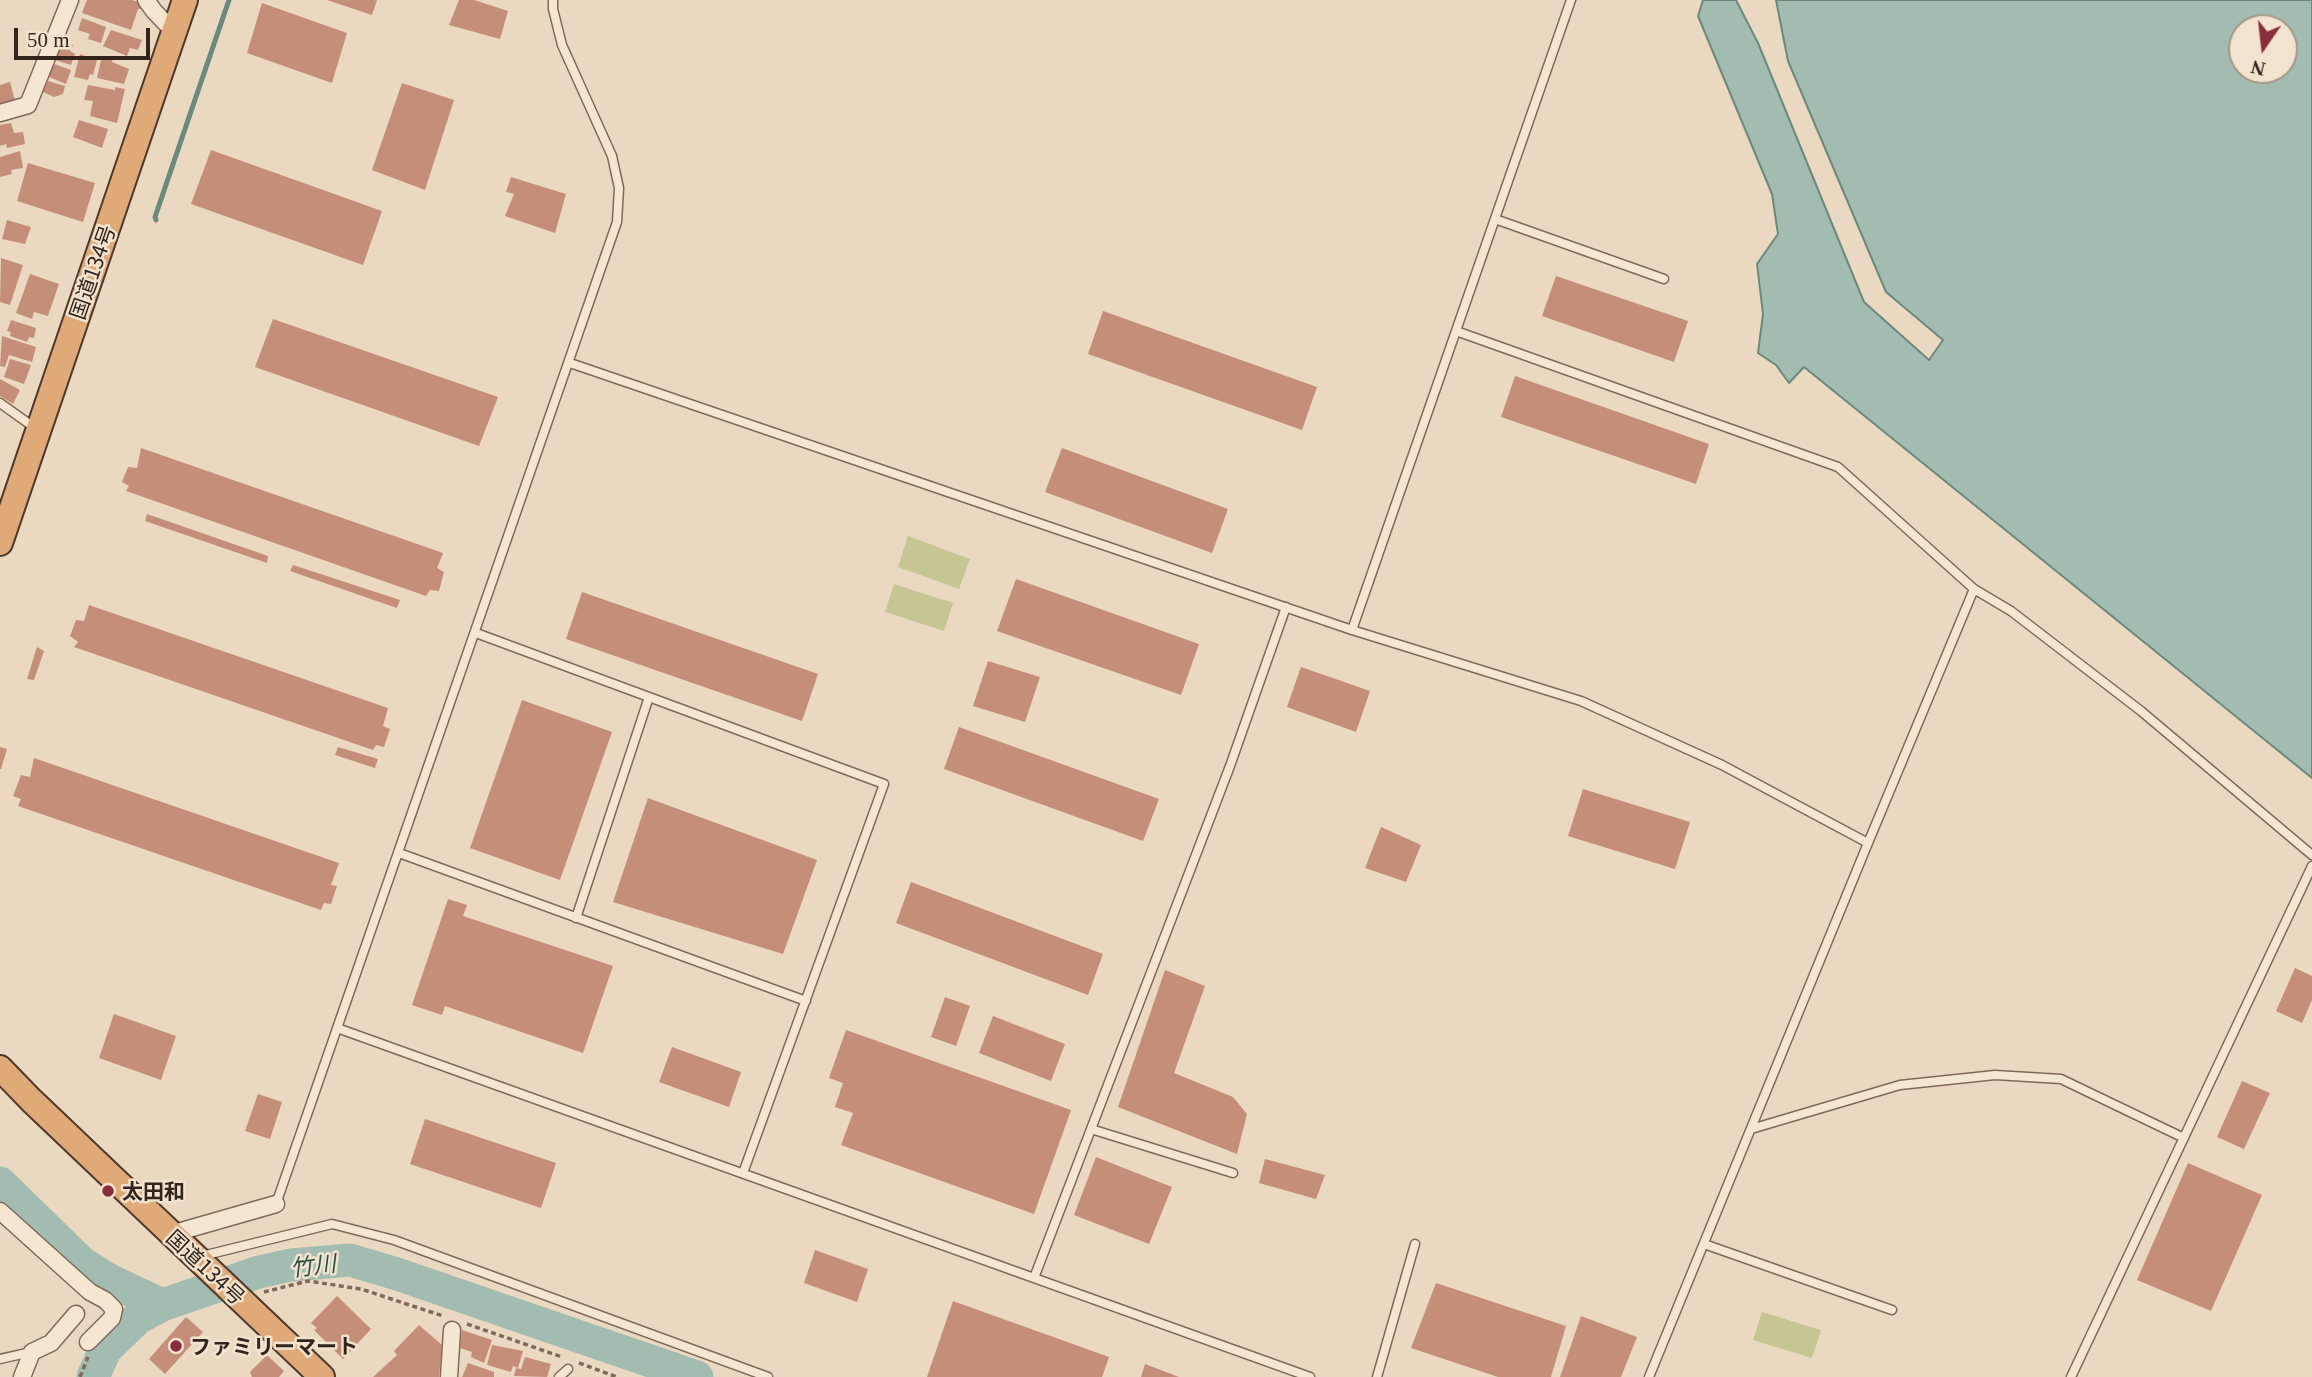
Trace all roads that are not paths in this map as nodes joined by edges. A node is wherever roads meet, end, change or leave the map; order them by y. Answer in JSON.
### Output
{"nodes":[{"id":1,"x":70,"y":0,"type":"edge"},
{"id":2,"x":146,"y":0,"type":"edge"},
{"id":3,"x":185,"y":0,"type":"edge"},
{"id":4,"x":553,"y":0,"type":"edge"},
{"id":5,"x":1571,"y":0,"type":"edge"},
{"id":6,"x":174,"y":32,"type":"junction"},
{"id":7,"x":0,"y":113,"type":"edge"},
{"id":8,"x":1495,"y":219,"type":"junction"},
{"id":9,"x":1664,"y":279,"type":"dead end"},
{"id":10,"x":1456,"y":331,"type":"junction"},
{"id":11,"x":570,"y":363,"type":"junction"},
{"id":12,"x":0,"y":403,"type":"edge"},
{"id":13,"x":38,"y":430,"type":"junction"},
{"id":14,"x":0,"y":543,"type":"edge"},
{"id":15,"x":1974,"y":589,"type":"junction"},
{"id":16,"x":1286,"y":607,"type":"junction"},
{"id":17,"x":1352,"y":629,"type":"junction"},
{"id":18,"x":476,"y":633,"type":"junction"},
{"id":19,"x":649,"y":697,"type":"junction"},
{"id":20,"x":1868,"y":843,"type":"junction"},
{"id":21,"x":398,"y":853,"type":"junction"},
{"id":22,"x":2312,"y":855,"type":"edge"},
{"id":23,"x":2312,"y":866,"type":"edge"},
{"id":24,"x":576,"y":918,"type":"junction"},
{"id":25,"x":806,"y":1001,"type":"junction"},
{"id":26,"x":337,"y":1028,"type":"junction"},
{"id":27,"x":0,"y":1068,"type":"edge"},
{"id":28,"x":1091,"y":1129,"type":"junction"},
{"id":29,"x":1751,"y":1129,"type":"junction"},
{"id":30,"x":2184,"y":1138,"type":"junction"},
{"id":31,"x":743,"y":1173,"type":"junction"},
{"id":32,"x":1233,"y":1173,"type":"dead end"},
{"id":33,"x":276,"y":1204,"type":"joint"},
{"id":34,"x":0,"y":1211,"type":"edge"},
{"id":35,"x":171,"y":1234,"type":"junction"},
{"id":36,"x":1415,"y":1244,"type":"dead end"},
{"id":37,"x":1704,"y":1244,"type":"junction"},
{"id":38,"x":204,"y":1264,"type":"junction"},
{"id":39,"x":1034,"y":1278,"type":"junction"},
{"id":40,"x":1892,"y":1310,"type":"dead end"},
{"id":41,"x":76,"y":1314,"type":"dead end"},
{"id":42,"x":455,"y":1324,"type":"road end"},
{"id":43,"x":88,"y":1342,"type":"dead end"},
{"id":44,"x":33,"y":1352,"type":"junction"},
{"id":45,"x":0,"y":1359,"type":"edge"},
{"id":46,"x":568,"y":1369,"type":"dead end"},
{"id":47,"x":22,"y":1377,"type":"edge"},
{"id":48,"x":323,"y":1377,"type":"edge"},
{"id":49,"x":449,"y":1377,"type":"edge"},
{"id":50,"x":559,"y":1377,"type":"edge"},
{"id":51,"x":768,"y":1377,"type":"edge"},
{"id":52,"x":1310,"y":1377,"type":"edge"},
{"id":53,"x":1377,"y":1377,"type":"edge"},
{"id":54,"x":1649,"y":1377,"type":"edge"},
{"id":55,"x":2071,"y":1377,"type":"edge"}],
"edges":[{"from":1,"to":7,"type":"street"},
{"from":2,"to":6,"type":"street"},
{"from":3,"to":6,"type":"highway","name":"国道134号"},
{"from":4,"to":11,"type":"lane"},
{"from":5,"to":8,"type":"lane"},
{"from":6,"to":13,"type":"highway","name":"国道134号"},
{"from":8,"to":9,"type":"lane"},
{"from":8,"to":10,"type":"lane"},
{"from":10,"to":15,"type":"lane"},
{"from":10,"to":17,"type":"lane"},
{"from":11,"to":16,"type":"lane"},
{"from":11,"to":18,"type":"lane"},
{"from":12,"to":13,"type":"lane"},
{"from":13,"to":14,"type":"highway","name":"国道134号"},
{"from":15,"to":20,"type":"lane"},
{"from":15,"to":22,"type":"lane"},
{"from":16,"to":17,"type":"lane"},
{"from":16,"to":28,"type":"lane"},
{"from":17,"to":20,"type":"lane"},
{"from":18,"to":19,"type":"lane"},
{"from":18,"to":21,"type":"lane"},
{"from":19,"to":24,"type":"lane"},
{"from":19,"to":25,"type":"lane"},
{"from":20,"to":29,"type":"lane"},
{"from":21,"to":24,"type":"lane"},
{"from":21,"to":26,"type":"lane"},
{"from":23,"to":30,"type":"lane"},
{"from":24,"to":25,"type":"lane"},
{"from":25,"to":31,"type":"lane"},
{"from":26,"to":31,"type":"lane"},
{"from":26,"to":33,"type":"lane"},
{"from":27,"to":35,"type":"highway","name":"国道134号"},
{"from":28,"to":32,"type":"lane"},
{"from":28,"to":39,"type":"lane"},
{"from":29,"to":30,"type":"lane"},
{"from":29,"to":37,"type":"lane"},
{"from":30,"to":55,"type":"lane"},
{"from":31,"to":39,"type":"lane"},
{"from":33,"to":35,"type":"street"},
{"from":34,"to":43,"type":"street"},
{"from":35,"to":38,"type":"highway","name":"国道134号"},
{"from":36,"to":53,"type":"lane"},
{"from":37,"to":40,"type":"lane"},
{"from":37,"to":54,"type":"lane"},
{"from":38,"to":48,"type":"highway","name":"国道134号"},
{"from":38,"to":51,"type":"lane"},
{"from":39,"to":52,"type":"lane"},
{"from":41,"to":44,"type":"street"},
{"from":42,"to":49,"type":"street"},
{"from":44,"to":45,"type":"lane"},
{"from":44,"to":47,"type":"street"},
{"from":46,"to":50,"type":"lane"}]}
